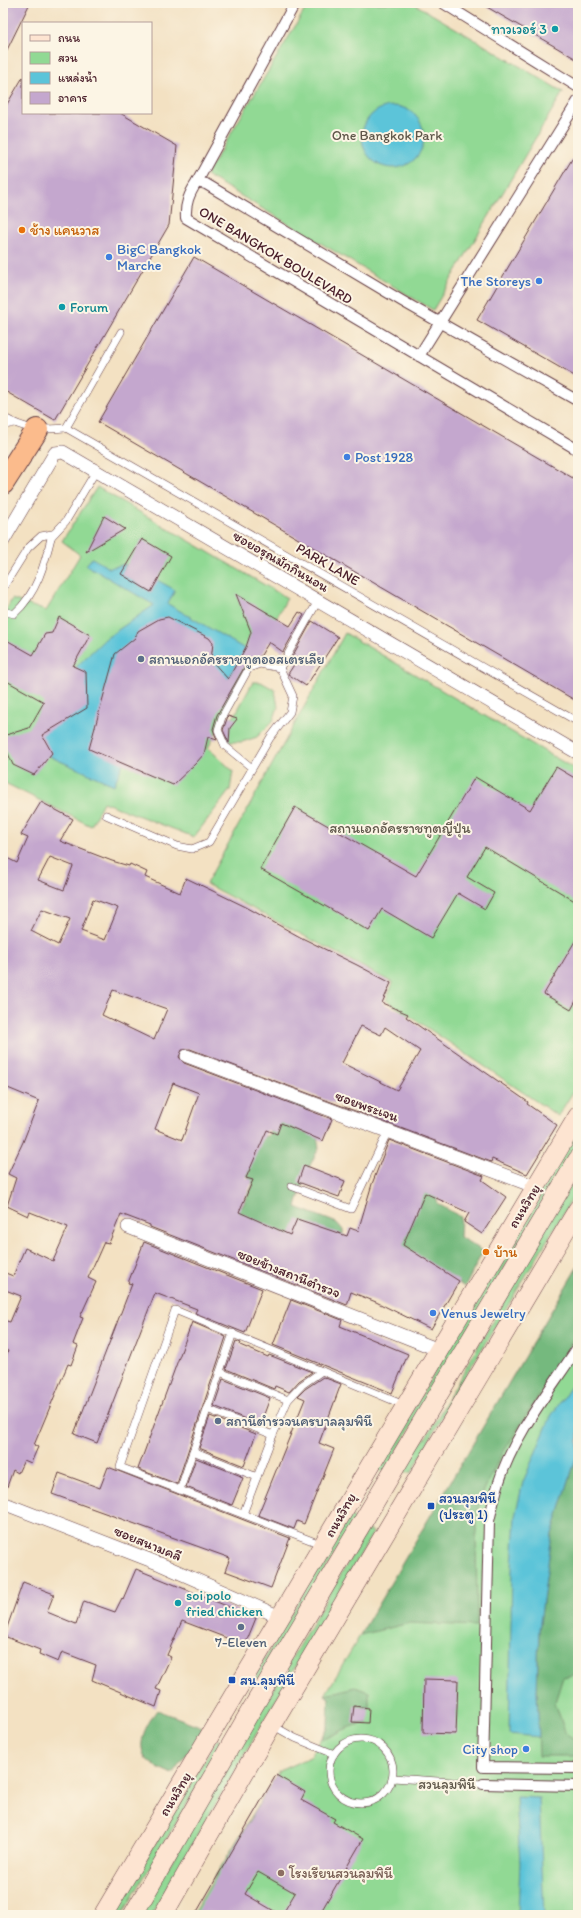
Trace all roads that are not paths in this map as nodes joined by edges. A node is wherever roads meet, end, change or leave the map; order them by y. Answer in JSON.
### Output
{"nodes":[{"id":1,"x":295,"y":3,"type":"edge"},
{"id":2,"x":442,"y":3,"type":"edge"},
{"id":3,"x":578,"y":88,"type":"edge"},
{"id":4,"x":578,"y":101,"type":"edge"},
{"id":5,"x":197,"y":182,"type":"junction"},
{"id":6,"x":440,"y":322,"type":"junction"},
{"id":7,"x":121,"y":332,"type":"dead end"},
{"id":8,"x":419,"y":356,"type":"junction"},
{"id":9,"x":578,"y":401,"type":"edge"},
{"id":10,"x":3,"y":417,"type":"edge"},
{"id":11,"x":14,"y":423,"type":"junction"},
{"id":12,"x":3,"y":426,"type":"edge"},
{"id":13,"x":66,"y":428,"type":"junction"},
{"id":14,"x":36,"y":430,"type":"junction"},
{"id":15,"x":578,"y":450,"type":"edge"},
{"id":16,"x":96,"y":471,"type":"junction"},
{"id":17,"x":3,"y":483,"type":"edge"},
{"id":18,"x":51,"y":536,"type":"junction"},
{"id":19,"x":3,"y":541,"type":"edge"},
{"id":20,"x":3,"y":588,"type":"edge"},
{"id":21,"x":318,"y":601,"type":"junction"},
{"id":22,"x":3,"y":611,"type":"edge"},
{"id":23,"x":280,"y":668,"type":"junction"},
{"id":24,"x":578,"y":722,"type":"edge"},
{"id":25,"x":578,"y":754,"type":"edge"},
{"id":26,"x":252,"y":768,"type":"junction"},
{"id":27,"x":106,"y":815,"type":"dead end"},
{"id":28,"x":187,"y":1056,"type":"dead end"},
{"id":29,"x":578,"y":1116,"type":"edge"},
{"id":30,"x":388,"y":1131,"type":"junction"},
{"id":31,"x":578,"y":1159,"type":"edge"},
{"id":32,"x":291,"y":1186,"type":"dead end"},
{"id":33,"x":536,"y":1187,"type":"junction"},
{"id":34,"x":578,"y":1209,"type":"edge"},
{"id":35,"x":128,"y":1227,"type":"dead end"},
{"id":36,"x":233,"y":1333,"type":"junction"},
{"id":37,"x":578,"y":1347,"type":"edge"},
{"id":38,"x":439,"y":1350,"type":"junction"},
{"id":39,"x":322,"y":1371,"type":"junction"},
{"id":40,"x":220,"y":1372,"type":"junction"},
{"id":41,"x":288,"y":1400,"type":"junction"},
{"id":42,"x":405,"y":1406,"type":"junction"},
{"id":43,"x":207,"y":1409,"type":"junction"},
{"id":44,"x":273,"y":1436,"type":"junction"},
{"id":45,"x":193,"y":1451,"type":"junction"},
{"id":46,"x":257,"y":1477,"type":"junction"},
{"id":47,"x":180,"y":1490,"type":"junction"},
{"id":48,"x":355,"y":1491,"type":"junction"},
{"id":49,"x":374,"y":1502,"type":"junction"},
{"id":50,"x":3,"y":1503,"type":"edge"},
{"id":51,"x":244,"y":1514,"type":"junction"},
{"id":52,"x":396,"y":1515,"type":"junction"},
{"id":53,"x":323,"y":1545,"type":"junction"},
{"id":54,"x":280,"y":1617,"type":"junction"},
{"id":55,"x":230,"y":1701,"type":"junction"},
{"id":56,"x":250,"y":1712,"type":"junction"},
{"id":57,"x":272,"y":1724,"type":"junction"},
{"id":58,"x":334,"y":1754,"type":"junction"},
{"id":59,"x":578,"y":1768,"type":"edge"},
{"id":60,"x":393,"y":1778,"type":"junction"},
{"id":61,"x":483,"y":1784,"type":"joint"},
{"id":62,"x":578,"y":1786,"type":"edge"},
{"id":63,"x":103,"y":1915,"type":"edge"},
{"id":64,"x":133,"y":1915,"type":"edge"},
{"id":65,"x":163,"y":1915,"type":"edge"}],
"edges":[{"from":1,"to":5,"type":"street"},
{"from":2,"to":3,"type":"street"},
{"from":4,"to":6,"type":"street"},
{"from":5,"to":6,"type":"street","name":"ONE BANGKOK BOULEVARD"},
{"from":5,"to":8,"type":"street","name":"ONE BANGKOK BOULEVARD"},
{"from":6,"to":8,"type":"street"},
{"from":6,"to":9,"type":"street","name":"ONE BANGKOK BOULEVARD"},
{"from":7,"to":13,"type":"lane"},
{"from":8,"to":15,"type":"street","name":"ONE BANGKOK BOULEVARD"},
{"from":10,"to":11,"type":"lane"},
{"from":11,"to":12,"type":"lane"},
{"from":11,"to":14,"type":"lane"},
{"from":13,"to":14,"type":"lane"},
{"from":13,"to":24,"type":"lane","name":"PARK LANE"},
{"from":14,"to":17,"type":"highway"},
{"from":16,"to":18,"type":"lane"},
{"from":16,"to":19,"type":"street","name":"ซอยอรุณมักกินนอน"},
{"from":16,"to":21,"type":"street","name":"ซอยอรุณมักกินนอน"},
{"from":18,"to":20,"type":"lane"},
{"from":18,"to":22,"type":"lane"},
{"from":21,"to":23,"type":"lane"},
{"from":21,"to":25,"type":"street","name":"ซอยอรุณมักกินนอน"},
{"from":23,"to":26,"type":"lane"},
{"from":23,"to":26,"type":"lane"},
{"from":26,"to":27,"type":"lane"},
{"from":28,"to":30,"type":"street","name":"ซอยพระเจน"},
{"from":29,"to":33,"type":"main road","name":"ถนนวิทยุ"},
{"from":30,"to":32,"type":"lane"},
{"from":30,"to":33,"type":"street","name":"ซอยพระเจน"},
{"from":31,"to":49,"type":"main road","name":"ถนนวิทยุ"},
{"from":33,"to":38,"type":"main road","name":"ถนนวิทยุ"},
{"from":34,"to":52,"type":"main road"},
{"from":35,"to":38,"type":"street","name":"ซอยข้างสถานีตำรวจ"},
{"from":36,"to":39,"type":"lane"},
{"from":36,"to":40,"type":"lane"},
{"from":36,"to":47,"type":"lane"},
{"from":37,"to":59,"type":"street"},
{"from":38,"to":42,"type":"main road","name":"ถนนวิทยุ"},
{"from":39,"to":41,"type":"lane"},
{"from":39,"to":42,"type":"lane"},
{"from":40,"to":41,"type":"lane"},
{"from":40,"to":43,"type":"lane"},
{"from":41,"to":44,"type":"lane"},
{"from":42,"to":48,"type":"main road","name":"ถนนวิทยุ"},
{"from":43,"to":44,"type":"lane"},
{"from":43,"to":45,"type":"lane"},
{"from":44,"to":46,"type":"lane"},
{"from":45,"to":46,"type":"lane"},
{"from":45,"to":47,"type":"lane"},
{"from":46,"to":51,"type":"lane"},
{"from":47,"to":51,"type":"lane"},
{"from":48,"to":49,"type":"main road"},
{"from":48,"to":53,"type":"main road","name":"ถนนวิทยุ"},
{"from":49,"to":52,"type":"main road"},
{"from":49,"to":56,"type":"main road","name":"ถนนวิทยุ"},
{"from":50,"to":54,"type":"street","name":"ซอยสนามคลี"},
{"from":51,"to":53,"type":"lane"},
{"from":52,"to":57,"type":"main road"},
{"from":53,"to":54,"type":"main road","name":"ถนนวิทยุ"},
{"from":54,"to":55,"type":"main road","name":"ถนนวิทยุ"},
{"from":55,"to":56,"type":"main road"},
{"from":55,"to":63,"type":"main road","name":"ถนนวิทยุ"},
{"from":56,"to":64,"type":"main road","name":"ถนนวิทยุ"},
{"from":57,"to":58,"type":"lane"},
{"from":57,"to":65,"type":"main road"},
{"from":58,"to":60,"type":"lane"},
{"from":58,"to":60,"type":"lane"},
{"from":60,"to":61,"type":"lane"},
{"from":61,"to":62,"type":"street"}]}
